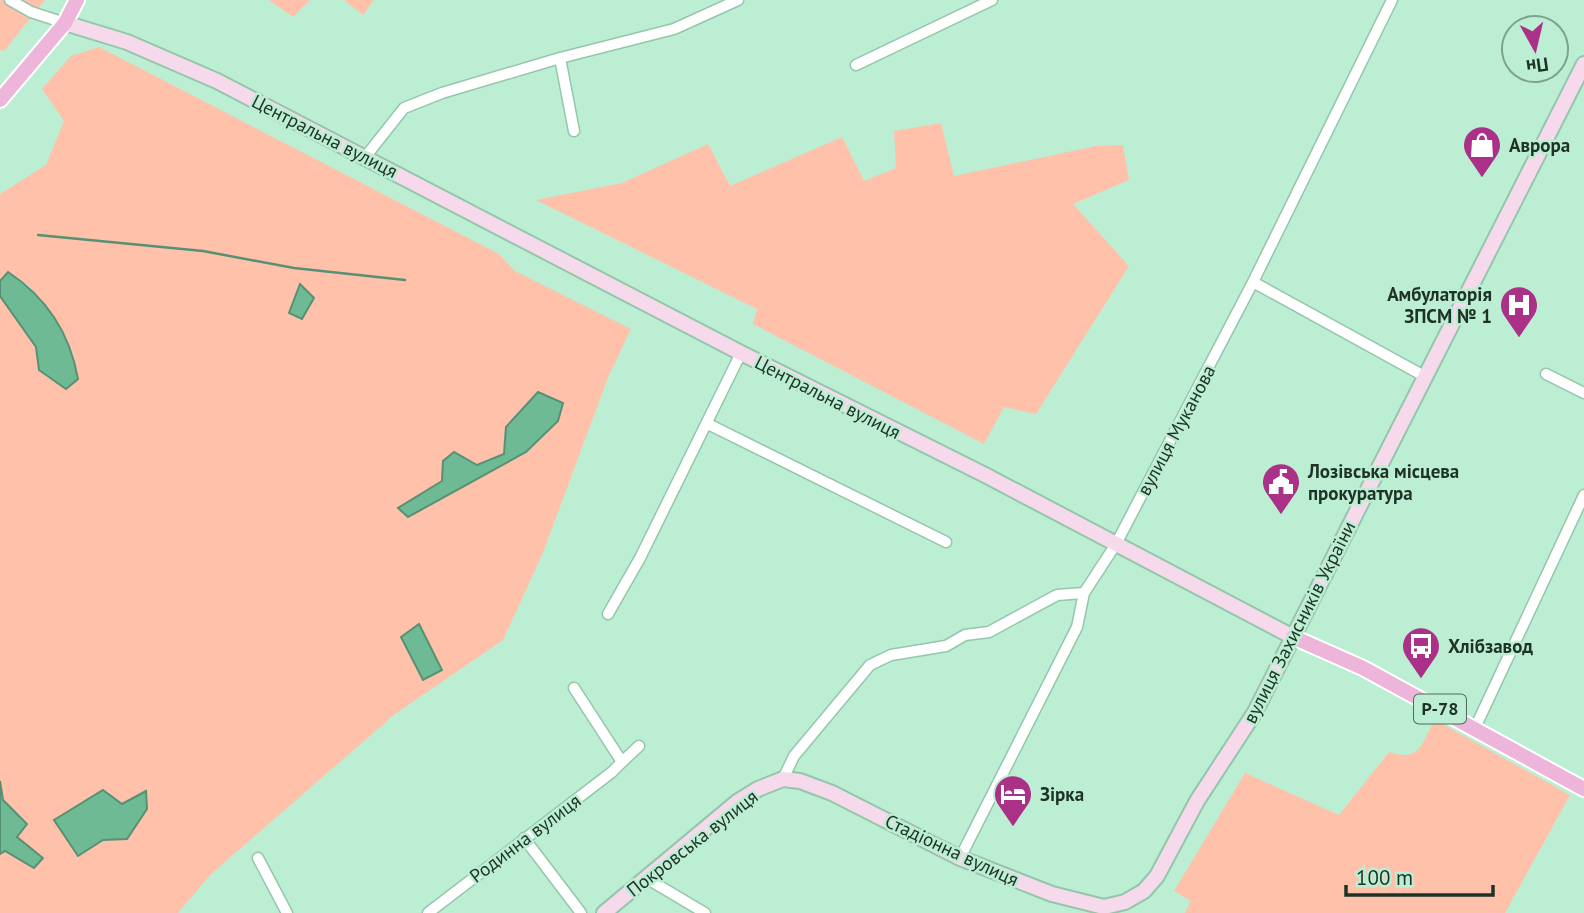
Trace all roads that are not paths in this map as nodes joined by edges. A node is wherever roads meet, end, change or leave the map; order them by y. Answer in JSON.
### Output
{"nodes":[{"id":1,"x":10,"y":0,"type":"edge"},
{"id":2,"x":78,"y":0,"type":"edge"},
{"id":3,"x":738,"y":0,"type":"edge"},
{"id":4,"x":992,"y":0,"type":"edge"},
{"id":5,"x":1392,"y":0,"type":"edge"},
{"id":6,"x":65,"y":23,"type":"junction"},
{"id":7,"x":560,"y":58,"type":"junction"},
{"id":8,"x":1584,"y":64,"type":"edge"},
{"id":9,"x":856,"y":65,"type":"dead end"},
{"id":10,"x":0,"y":100,"type":"edge"},
{"id":11,"x":574,"y":131,"type":"dead end"},
{"id":12,"x":366,"y":156,"type":"junction"},
{"id":13,"x":1253,"y":282,"type":"junction"},
{"id":14,"x":741,"y":353,"type":"junction"},
{"id":15,"x":1546,"y":374,"type":"dead end"},
{"id":16,"x":1424,"y":376,"type":"junction"},
{"id":17,"x":1584,"y":393,"type":"edge"},
{"id":18,"x":708,"y":424,"type":"junction"},
{"id":19,"x":1584,"y":495,"type":"edge"},
{"id":20,"x":946,"y":542,"type":"dead end"},
{"id":21,"x":1116,"y":544,"type":"junction"},
{"id":22,"x":1084,"y":593,"type":"junction"},
{"id":23,"x":608,"y":614,"type":"dead end"},
{"id":24,"x":1293,"y":637,"type":"junction"},
{"id":25,"x":574,"y":688,"type":"dead end"},
{"id":26,"x":1475,"y":728,"type":"junction"},
{"id":27,"x":639,"y":746,"type":"dead end"},
{"id":28,"x":622,"y":762,"type":"junction"},
{"id":29,"x":783,"y":779,"type":"junction"},
{"id":30,"x":1584,"y":789,"type":"edge"},
{"id":31,"x":524,"y":838,"type":"junction"},
{"id":32,"x":258,"y":858,"type":"dead end"},
{"id":33,"x":960,"y":858,"type":"junction"},
{"id":34,"x":646,"y":878,"type":"junction"},
{"id":35,"x":1125,"y":902,"type":"joint"},
{"id":36,"x":287,"y":913,"type":"edge"},
{"id":37,"x":428,"y":913,"type":"edge"},
{"id":38,"x":581,"y":913,"type":"edge"},
{"id":39,"x":604,"y":913,"type":"edge"},
{"id":40,"x":705,"y":913,"type":"edge"}],
"edges":[{"from":1,"to":6,"type":"street"},
{"from":2,"to":6,"type":"main road"},
{"from":3,"to":7,"type":"street"},
{"from":4,"to":9,"type":"street"},
{"from":5,"to":13,"type":"street","name":"вулиця Муканова"},
{"from":6,"to":10,"type":"main road"},
{"from":6,"to":12,"type":"street","name":"Центральна вулиця","number":"Р-78"},
{"from":7,"to":11,"type":"street"},
{"from":7,"to":12,"type":"street"},
{"from":8,"to":16,"type":"street","name":"вулиця Захисників України"},
{"from":12,"to":14,"type":"street","name":"Центральна вулиця","number":"Р-78"},
{"from":13,"to":16,"type":"street"},
{"from":13,"to":21,"type":"street","name":"вулиця Муканова"},
{"from":14,"to":18,"type":"street"},
{"from":14,"to":21,"type":"street","name":"Центральна вулиця","number":"Р-78"},
{"from":15,"to":17,"type":"street"},
{"from":16,"to":24,"type":"street","name":"вулиця Захисників України"},
{"from":18,"to":20,"type":"street"},
{"from":18,"to":23,"type":"street"},
{"from":19,"to":26,"type":"street"},
{"from":21,"to":22,"type":"street","name":"вулиця Муканова"},
{"from":21,"to":24,"type":"street","name":"Центральна вулиця","number":"Р-78"},
{"from":22,"to":29,"type":"street"},
{"from":22,"to":33,"type":"street","name":"вулиця Муканова"},
{"from":24,"to":26,"type":"main road","name":"Центральна вулиця","number":"Р-78"},
{"from":24,"to":35,"type":"street","name":"вулиця Захисників України"},
{"from":25,"to":28,"type":"street"},
{"from":26,"to":30,"type":"main road","name":"Центральна вулиця","number":"Р-78"},
{"from":27,"to":28,"type":"street","name":"Родинна вулиця"},
{"from":28,"to":31,"type":"street","name":"Родинна вулиця"},
{"from":29,"to":33,"type":"street","name":"Стадіонна вулиця"},
{"from":29,"to":34,"type":"street","name":"Покровська вулиця"},
{"from":31,"to":37,"type":"street","name":"Родинна вулиця"},
{"from":31,"to":38,"type":"street"},
{"from":32,"to":36,"type":"street"},
{"from":33,"to":35,"type":"street","name":"Стадіонна вулиця"},
{"from":34,"to":39,"type":"street","name":"Покровська вулиця"},
{"from":34,"to":40,"type":"street"}]}
